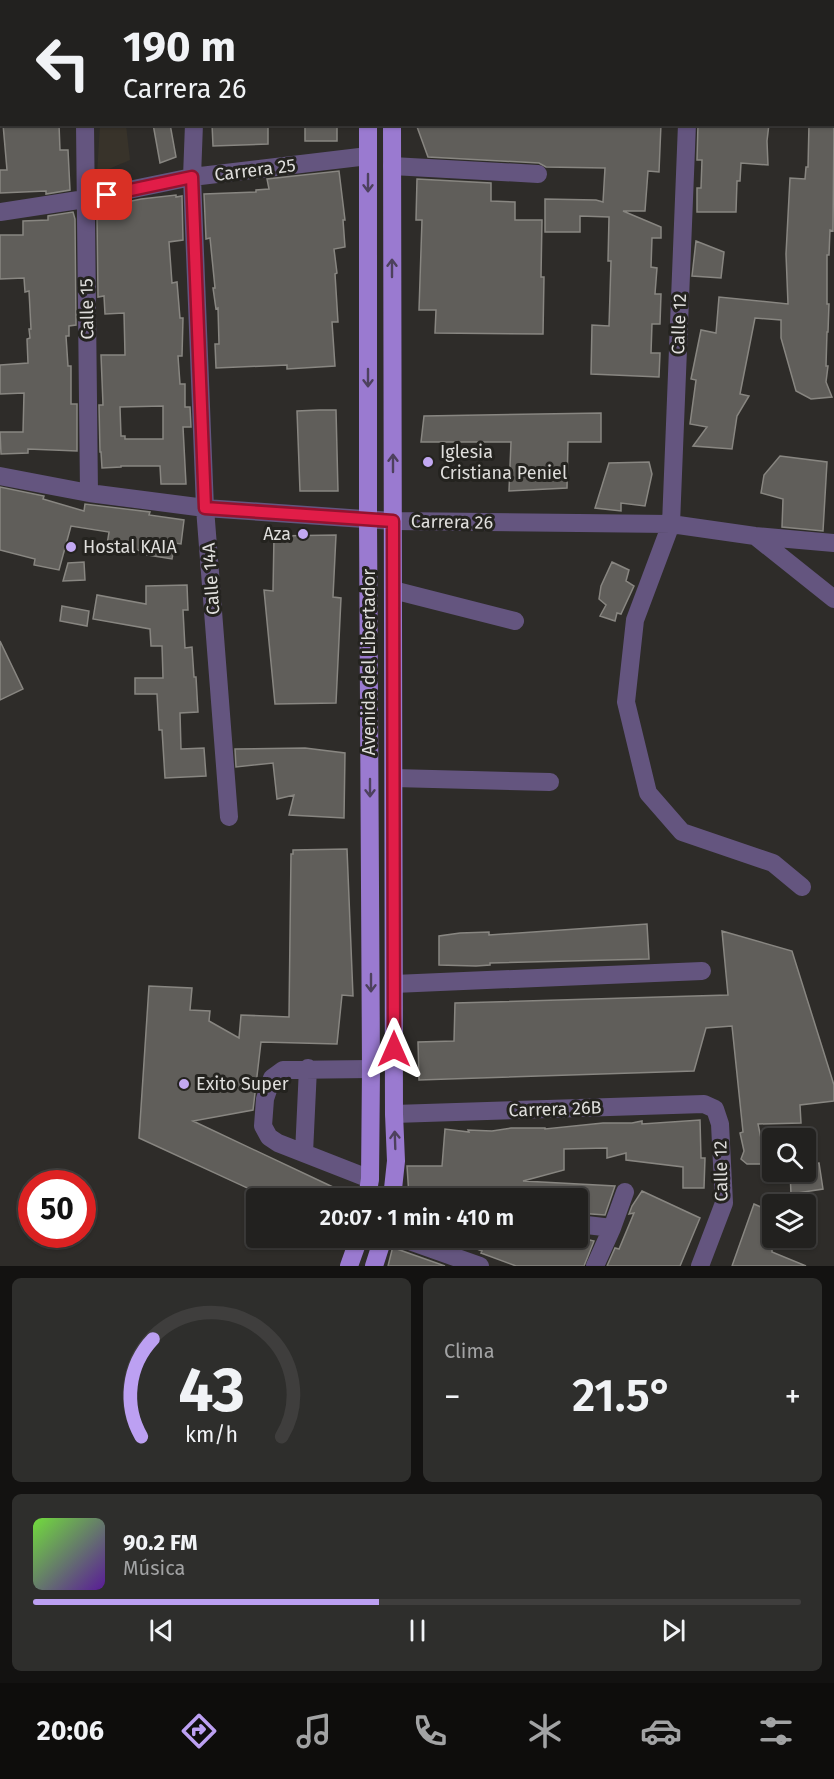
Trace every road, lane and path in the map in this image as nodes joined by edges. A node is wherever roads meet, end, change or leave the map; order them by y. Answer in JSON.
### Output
{"nodes":[{"id":1,"x":85,"y":126,"type":"edge"},
{"id":2,"x":194,"y":126,"type":"edge"},
{"id":3,"x":368,"y":126,"type":"edge"},
{"id":4,"x":392,"y":126,"type":"edge"},
{"id":5,"x":687,"y":126,"type":"edge"},
{"id":6,"x":368,"y":156,"type":"junction"},
{"id":7,"x":392,"y":166,"type":"junction"},
{"id":8,"x":538,"y":174,"type":"dead end"},
{"id":9,"x":192,"y":177,"type":"junction"},
{"id":10,"x":86,"y":199,"type":"junction"},
{"id":11,"x":0,"y":212,"type":"edge"},
{"id":12,"x":0,"y":476,"type":"edge"},
{"id":13,"x":89,"y":493,"type":"junction"},
{"id":14,"x":205,"y":508,"type":"junction"},
{"id":15,"x":368,"y":519,"type":"junction"},
{"id":16,"x":393,"y":521,"type":"junction"},
{"id":17,"x":671,"y":524,"type":"junction"},
{"id":18,"x":755,"y":536,"type":"junction"},
{"id":19,"x":834,"y":543,"type":"edge"},
{"id":20,"x":393,"y":590,"type":"junction"},
{"id":21,"x":834,"y":599,"type":"edge"},
{"id":22,"x":515,"y":621,"type":"dead end"},
{"id":23,"x":394,"y":778,"type":"junction"},
{"id":24,"x":550,"y":782,"type":"dead end"},
{"id":25,"x":229,"y":817,"type":"dead end"},
{"id":26,"x":802,"y":887,"type":"dead end"},
{"id":27,"x":702,"y":971,"type":"dead end"},
{"id":28,"x":394,"y":984,"type":"junction"},
{"id":29,"x":308,"y":1068,"type":"junction"},
{"id":30,"x":371,"y":1069,"type":"junction"},
{"id":31,"x":715,"y":1109,"type":"joint"},
{"id":32,"x":394,"y":1114,"type":"junction"},
{"id":33,"x":304,"y":1153,"type":"junction"},
{"id":34,"x":370,"y":1179,"type":"junction"},
{"id":35,"x":369,"y":1188,"type":"edge"},
{"id":36,"x":393,"y":1188,"type":"edge"},
{"id":37,"x":625,"y":1192,"type":"dead end"},
{"id":38,"x":588,"y":1225,"type":"edge"},
{"id":39,"x":612,"y":1228,"type":"junction"},
{"id":40,"x":355,"y":1248,"type":"edge"},
{"id":41,"x":380,"y":1248,"type":"edge"},
{"id":42,"x":429,"y":1248,"type":"edge"},
{"id":43,"x":349,"y":1266,"type":"edge"},
{"id":44,"x":374,"y":1266,"type":"edge"},
{"id":45,"x":480,"y":1266,"type":"edge"},
{"id":46,"x":595,"y":1266,"type":"edge"},
{"id":47,"x":700,"y":1266,"type":"edge"}],
"edges":[{"from":1,"to":10,"type":"street","name":"Calle 15"},
{"from":2,"to":9,"type":"street","name":"Calle 14A"},
{"from":3,"to":6,"type":"main road","name":"Avenida del Libertador"},
{"from":4,"to":7,"type":"main road","name":"Avenida del Libertador"},
{"from":5,"to":17,"type":"street","name":"Calle 12"},
{"from":6,"to":9,"type":"street","name":"Carrera 25"},
{"from":6,"to":15,"type":"main road","name":"Avenida del Libertador","one_way":true},
{"from":7,"to":8,"type":"street"},
{"from":16,"to":7,"type":"main road","name":"Avenida del Libertador","one_way":true},
{"from":9,"to":10,"type":"street","name":"Carrera 25"},
{"from":9,"to":14,"type":"street","name":"Calle 14A"},
{"from":10,"to":11,"type":"street","name":"Carrera 25"},
{"from":10,"to":13,"type":"street","name":"Calle 15"},
{"from":12,"to":13,"type":"street","name":"Carrera 26"},
{"from":13,"to":14,"type":"street","name":"Carrera 26"},
{"from":14,"to":15,"type":"street","name":"Carrera 26"},
{"from":14,"to":25,"type":"street","name":"Calle 14A"},
{"from":15,"to":16,"type":"street","name":"Carrera 26"},
{"from":15,"to":30,"type":"main road","name":"Avenida del Libertador","one_way":true},
{"from":16,"to":17,"type":"street","name":"Carrera 26"},
{"from":16,"to":20,"type":"main road","name":"Avenida del Libertador"},
{"from":17,"to":18,"type":"street","name":"Carrera 26"},
{"from":17,"to":26,"type":"street","name":"Calle 12"},
{"from":18,"to":19,"type":"street","name":"Carrera 26"},
{"from":18,"to":21,"type":"street"},
{"from":20,"to":22,"type":"street"},
{"from":20,"to":23,"type":"main road","name":"Avenida del Libertador"},
{"from":23,"to":24,"type":"street"},
{"from":23,"to":28,"type":"main road","name":"Avenida del Libertador"},
{"from":27,"to":28,"type":"street"},
{"from":28,"to":32,"type":"main road","name":"Avenida del Libertador"},
{"from":29,"to":30,"type":"street"},
{"from":29,"to":33,"type":"street"},
{"from":29,"to":33,"type":"street"},
{"from":30,"to":34,"type":"main road","name":"Avenida del Libertador"},
{"from":31,"to":32,"type":"street","name":"Carrera 26B"},
{"from":31,"to":47,"type":"street","name":"Calle 12"},
{"from":36,"to":32,"type":"main road","name":"Avenida del Libertador","one_way":true},
{"from":33,"to":34,"type":"street"},
{"from":34,"to":35,"type":"main road","name":"Avenida del Libertador"},
{"from":37,"to":39,"type":"street"},
{"from":38,"to":39,"type":"street"},
{"from":39,"to":46,"type":"street"},
{"from":40,"to":43,"type":"main road"},
{"from":41,"to":44,"type":"main road"},
{"from":42,"to":45,"type":"street"}]}
